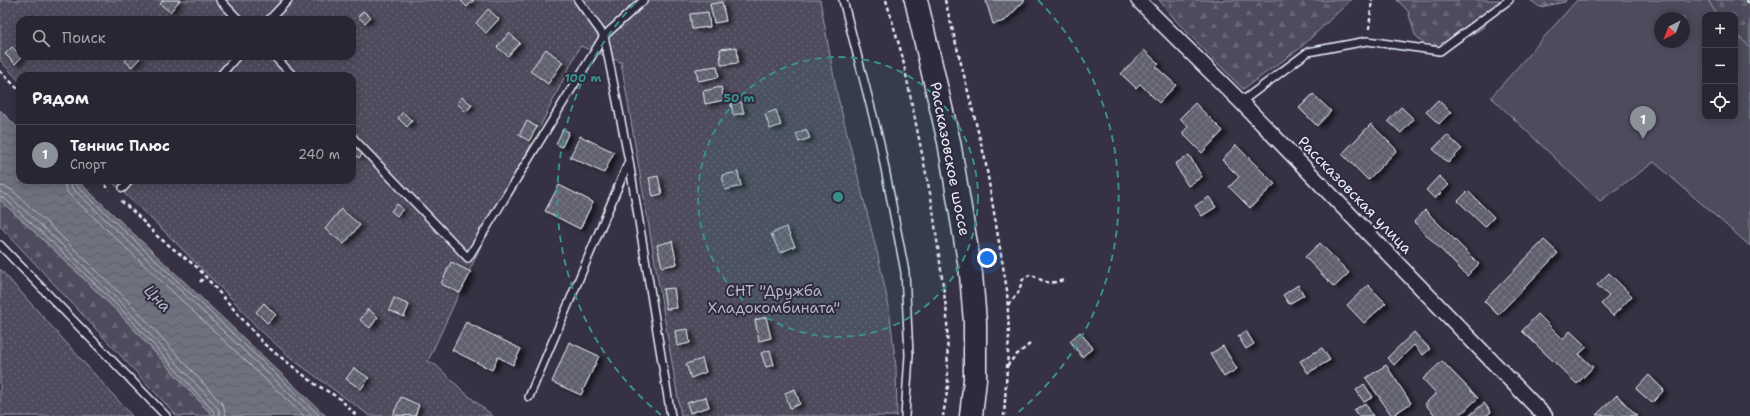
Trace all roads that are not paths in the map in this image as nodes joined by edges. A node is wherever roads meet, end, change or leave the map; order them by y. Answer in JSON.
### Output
{"nodes":[{"id":1,"x":220,"y":0,"type":"edge"},
{"id":2,"x":288,"y":0,"type":"edge"},
{"id":3,"x":578,"y":0,"type":"edge"},
{"id":4,"x":644,"y":0,"type":"edge"},
{"id":5,"x":843,"y":0,"type":"edge"},
{"id":6,"x":916,"y":0,"type":"edge"},
{"id":7,"x":1138,"y":0,"type":"edge"},
{"id":8,"x":1508,"y":0,"type":"edge"},
{"id":9,"x":235,"y":16,"type":"edge"},
{"id":10,"x":273,"y":16,"type":"edge"},
{"id":11,"x":604,"y":36,"type":"junction"},
{"id":12,"x":234,"y":60,"type":"edge"},
{"id":13,"x":278,"y":60,"type":"edge"},
{"id":14,"x":223,"y":72,"type":"edge"},
{"id":15,"x":289,"y":72,"type":"edge"},
{"id":16,"x":1241,"y":102,"type":"junction"},
{"id":17,"x":356,"y":141,"type":"edge"},
{"id":18,"x":629,"y":161,"type":"junction"},
{"id":19,"x":126,"y":184,"type":"edge"},
{"id":20,"x":123,"y":188,"type":"dead end"},
{"id":21,"x":0,"y":245,"type":"edge"},
{"id":22,"x":529,"y":397,"type":"dead end"},
{"id":23,"x":166,"y":416,"type":"edge"},
{"id":24,"x":671,"y":416,"type":"edge"},
{"id":25,"x":905,"y":416,"type":"edge"},
{"id":26,"x":971,"y":416,"type":"edge"},
{"id":27,"x":1545,"y":416,"type":"edge"}],
"edges":[{"from":1,"to":9,"type":"lane"},
{"from":2,"to":10,"type":"lane"},
{"from":3,"to":11,"type":"lane"},
{"from":4,"to":11,"type":"lane"},
{"from":5,"to":25,"type":"lane"},
{"from":6,"to":26,"type":"main road","name":"Рассказовское шоссе"},
{"from":7,"to":16,"type":"street","name":"Рассказовская улица"},
{"from":8,"to":16,"type":"lane"},
{"from":11,"to":17,"type":"lane"},
{"from":11,"to":18,"type":"lane"},
{"from":12,"to":14,"type":"lane"},
{"from":13,"to":15,"type":"lane"},
{"from":16,"to":27,"type":"street","name":"Рассказовская улица"},
{"from":18,"to":22,"type":"lane"},
{"from":18,"to":24,"type":"lane"},
{"from":19,"to":20,"type":"lane"},
{"from":21,"to":23,"type":"lane"}]}
